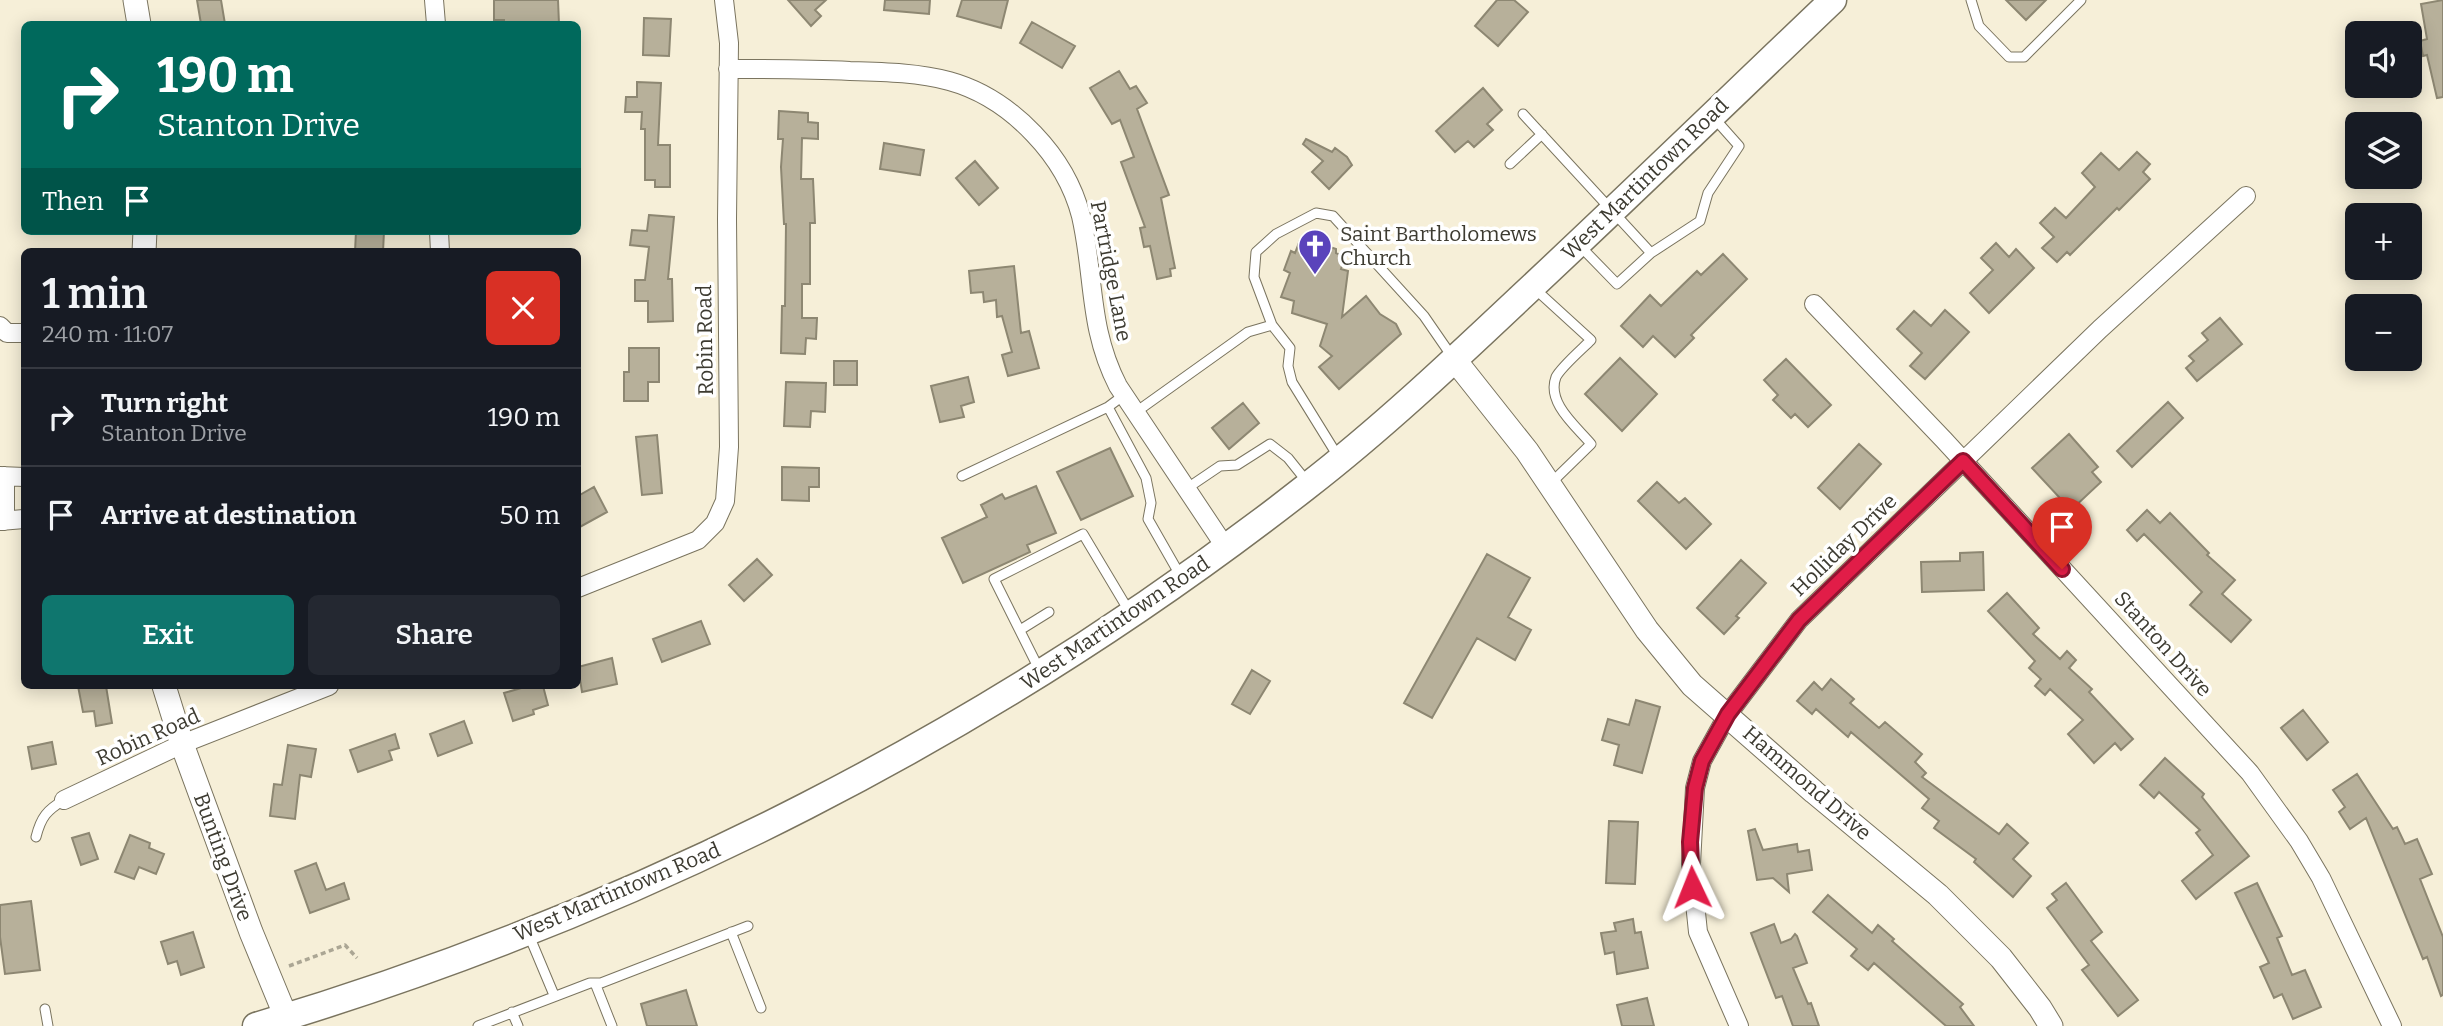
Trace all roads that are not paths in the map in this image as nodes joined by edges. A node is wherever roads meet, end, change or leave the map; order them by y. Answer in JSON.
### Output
{"nodes":[{"id":1,"x":135,"y":0,"type":"edge"},
{"id":2,"x":434,"y":0,"type":"edge"},
{"id":3,"x":724,"y":0,"type":"edge"},
{"id":4,"x":1833,"y":0,"type":"edge"},
{"id":5,"x":1971,"y":0,"type":"edge"},
{"id":6,"x":2081,"y":0,"type":"edge"},
{"id":7,"x":138,"y":21,"type":"edge"},
{"id":8,"x":436,"y":21,"type":"edge"},
{"id":9,"x":728,"y":69,"type":"junction"},
{"id":10,"x":1523,"y":114,"type":"dead end"},
{"id":11,"x":1712,"y":116,"type":"junction"},
{"id":12,"x":1542,"y":134,"type":"junction"},
{"id":13,"x":1510,"y":164,"type":"dead end"},
{"id":14,"x":2246,"y":196,"type":"dead end"},
{"id":15,"x":1613,"y":211,"type":"junction"},
{"id":16,"x":1578,"y":244,"type":"junction"},
{"id":17,"x":1651,"y":253,"type":"junction"},
{"id":18,"x":1532,"y":287,"type":"junction"},
{"id":19,"x":1814,"y":304,"type":"dead end"},
{"id":20,"x":1272,"y":325,"type":"junction"},
{"id":21,"x":0,"y":326,"type":"edge"},
{"id":22,"x":21,"y":333,"type":"edge"},
{"id":23,"x":1454,"y":359,"type":"junction"},
{"id":24,"x":1124,"y":394,"type":"junction"},
{"id":25,"x":1108,"y":407,"type":"junction"},
{"id":26,"x":1136,"y":412,"type":"junction"},
{"id":27,"x":1340,"y":459,"type":"junction"},
{"id":28,"x":1963,"y":461,"type":"junction"},
{"id":29,"x":3,"y":476,"type":"edge"},
{"id":30,"x":961,"y":476,"type":"dead end"},
{"id":31,"x":21,"y":477,"type":"edge"},
{"id":32,"x":1310,"y":485,"type":"junction"},
{"id":33,"x":1549,"y":485,"type":"junction"},
{"id":34,"x":1186,"y":489,"type":"junction"},
{"id":35,"x":21,"y":519,"type":"edge"},
{"id":36,"x":2,"y":521,"type":"edge"},
{"id":37,"x":1226,"y":548,"type":"junction"},
{"id":38,"x":1182,"y":580,"type":"junction"},
{"id":39,"x":581,"y":587,"type":"edge"},
{"id":40,"x":1049,"y":612,"type":"dead end"},
{"id":41,"x":1131,"y":614,"type":"junction"},
{"id":42,"x":1020,"y":630,"type":"junction"},
{"id":43,"x":1042,"y":674,"type":"junction"},
{"id":44,"x":165,"y":689,"type":"edge"},
{"id":45,"x":321,"y":689,"type":"edge"},
{"id":46,"x":1728,"y":714,"type":"junction"},
{"id":47,"x":182,"y":744,"type":"junction"},
{"id":48,"x":64,"y":800,"type":"joint"},
{"id":49,"x":36,"y":837,"type":"dead end"},
{"id":50,"x":748,"y":926,"type":"dead end"},
{"id":51,"x":528,"y":932,"type":"junction"},
{"id":52,"x":731,"y":932,"type":"junction"},
{"id":53,"x":595,"y":983,"type":"junction"},
{"id":54,"x":554,"y":995,"type":"junction"},
{"id":55,"x":761,"y":1008,"type":"dead end"},
{"id":56,"x":45,"y":1009,"type":"dead end"},
{"id":57,"x":512,"y":1012,"type":"junction"},
{"id":58,"x":287,"y":1022,"type":"edge"},
{"id":59,"x":48,"y":1026,"type":"edge"},
{"id":60,"x":256,"y":1026,"type":"edge"},
{"id":61,"x":478,"y":1026,"type":"edge"},
{"id":62,"x":518,"y":1026,"type":"edge"},
{"id":63,"x":612,"y":1026,"type":"edge"},
{"id":64,"x":1739,"y":1026,"type":"edge"},
{"id":65,"x":2051,"y":1026,"type":"edge"},
{"id":66,"x":2392,"y":1026,"type":"edge"}],
"edges":[{"from":1,"to":7,"type":"street"},
{"from":2,"to":8,"type":"street"},
{"from":3,"to":9,"type":"street","name":"Robin Road"},
{"from":4,"to":11,"type":"main road","name":"West Martintown Road"},
{"from":5,"to":6,"type":"lane"},
{"from":9,"to":24,"type":"street","name":"Partridge Lane"},
{"from":9,"to":39,"type":"street","name":"Robin Road"},
{"from":10,"to":12,"type":"lane"},
{"from":11,"to":15,"type":"main road","name":"West Martintown Road"},
{"from":11,"to":17,"type":"lane"},
{"from":12,"to":13,"type":"lane"},
{"from":12,"to":15,"type":"lane"},
{"from":14,"to":28,"type":"street","name":"Holliday Drive"},
{"from":15,"to":16,"type":"main road","name":"West Martintown Road"},
{"from":15,"to":17,"type":"lane"},
{"from":16,"to":17,"type":"lane"},
{"from":16,"to":18,"type":"main road","name":"West Martintown Road"},
{"from":18,"to":23,"type":"main road","name":"West Martintown Road"},
{"from":18,"to":33,"type":"lane"},
{"from":19,"to":28,"type":"street","name":"Stanton Drive"},
{"from":20,"to":23,"type":"lane"},
{"from":20,"to":26,"type":"lane"},
{"from":20,"to":27,"type":"lane"},
{"from":21,"to":22,"type":"street"},
{"from":23,"to":27,"type":"main road","name":"West Martintown Road"},
{"from":23,"to":33,"type":"street","name":"Hammond Drive"},
{"from":24,"to":25,"type":"lane"},
{"from":24,"to":26,"type":"street","name":"Partridge Lane"},
{"from":25,"to":30,"type":"lane"},
{"from":25,"to":38,"type":"lane"},
{"from":26,"to":34,"type":"street","name":"Partridge Lane"},
{"from":27,"to":32,"type":"main road","name":"West Martintown Road"},
{"from":28,"to":46,"type":"street","name":"Holliday Drive"},
{"from":28,"to":66,"type":"street","name":"Stanton Drive"},
{"from":29,"to":31,"type":"street"},
{"from":29,"to":36,"type":"street"},
{"from":32,"to":34,"type":"lane"},
{"from":32,"to":37,"type":"main road","name":"West Martintown Road"},
{"from":33,"to":46,"type":"street","name":"Hammond Drive"},
{"from":34,"to":37,"type":"street","name":"Partridge Lane"},
{"from":35,"to":36,"type":"street"},
{"from":37,"to":38,"type":"main road","name":"West Martintown Road"},
{"from":38,"to":41,"type":"main road","name":"West Martintown Road"},
{"from":40,"to":42,"type":"lane"},
{"from":41,"to":42,"type":"lane"},
{"from":41,"to":43,"type":"main road","name":"West Martintown Road"},
{"from":42,"to":43,"type":"lane"},
{"from":43,"to":51,"type":"main road","name":"West Martintown Road"},
{"from":44,"to":47,"type":"street","name":"Bunting Drive"},
{"from":45,"to":47,"type":"street","name":"Robin Road"},
{"from":46,"to":64,"type":"street","name":"Holliday Drive"},
{"from":46,"to":65,"type":"street","name":"Hammond Drive"},
{"from":47,"to":48,"type":"street","name":"Robin Road"},
{"from":47,"to":58,"type":"street","name":"Bunting Drive"},
{"from":48,"to":49,"type":"lane"},
{"from":50,"to":52,"type":"lane"},
{"from":51,"to":54,"type":"lane"},
{"from":51,"to":58,"type":"main road","name":"West Martintown Road"},
{"from":52,"to":53,"type":"lane"},
{"from":52,"to":55,"type":"lane"},
{"from":53,"to":54,"type":"lane"},
{"from":53,"to":63,"type":"lane"},
{"from":54,"to":57,"type":"lane"},
{"from":56,"to":59,"type":"lane"},
{"from":57,"to":61,"type":"lane"},
{"from":57,"to":62,"type":"lane"},
{"from":58,"to":60,"type":"main road","name":"West Martintown Road"}]}
